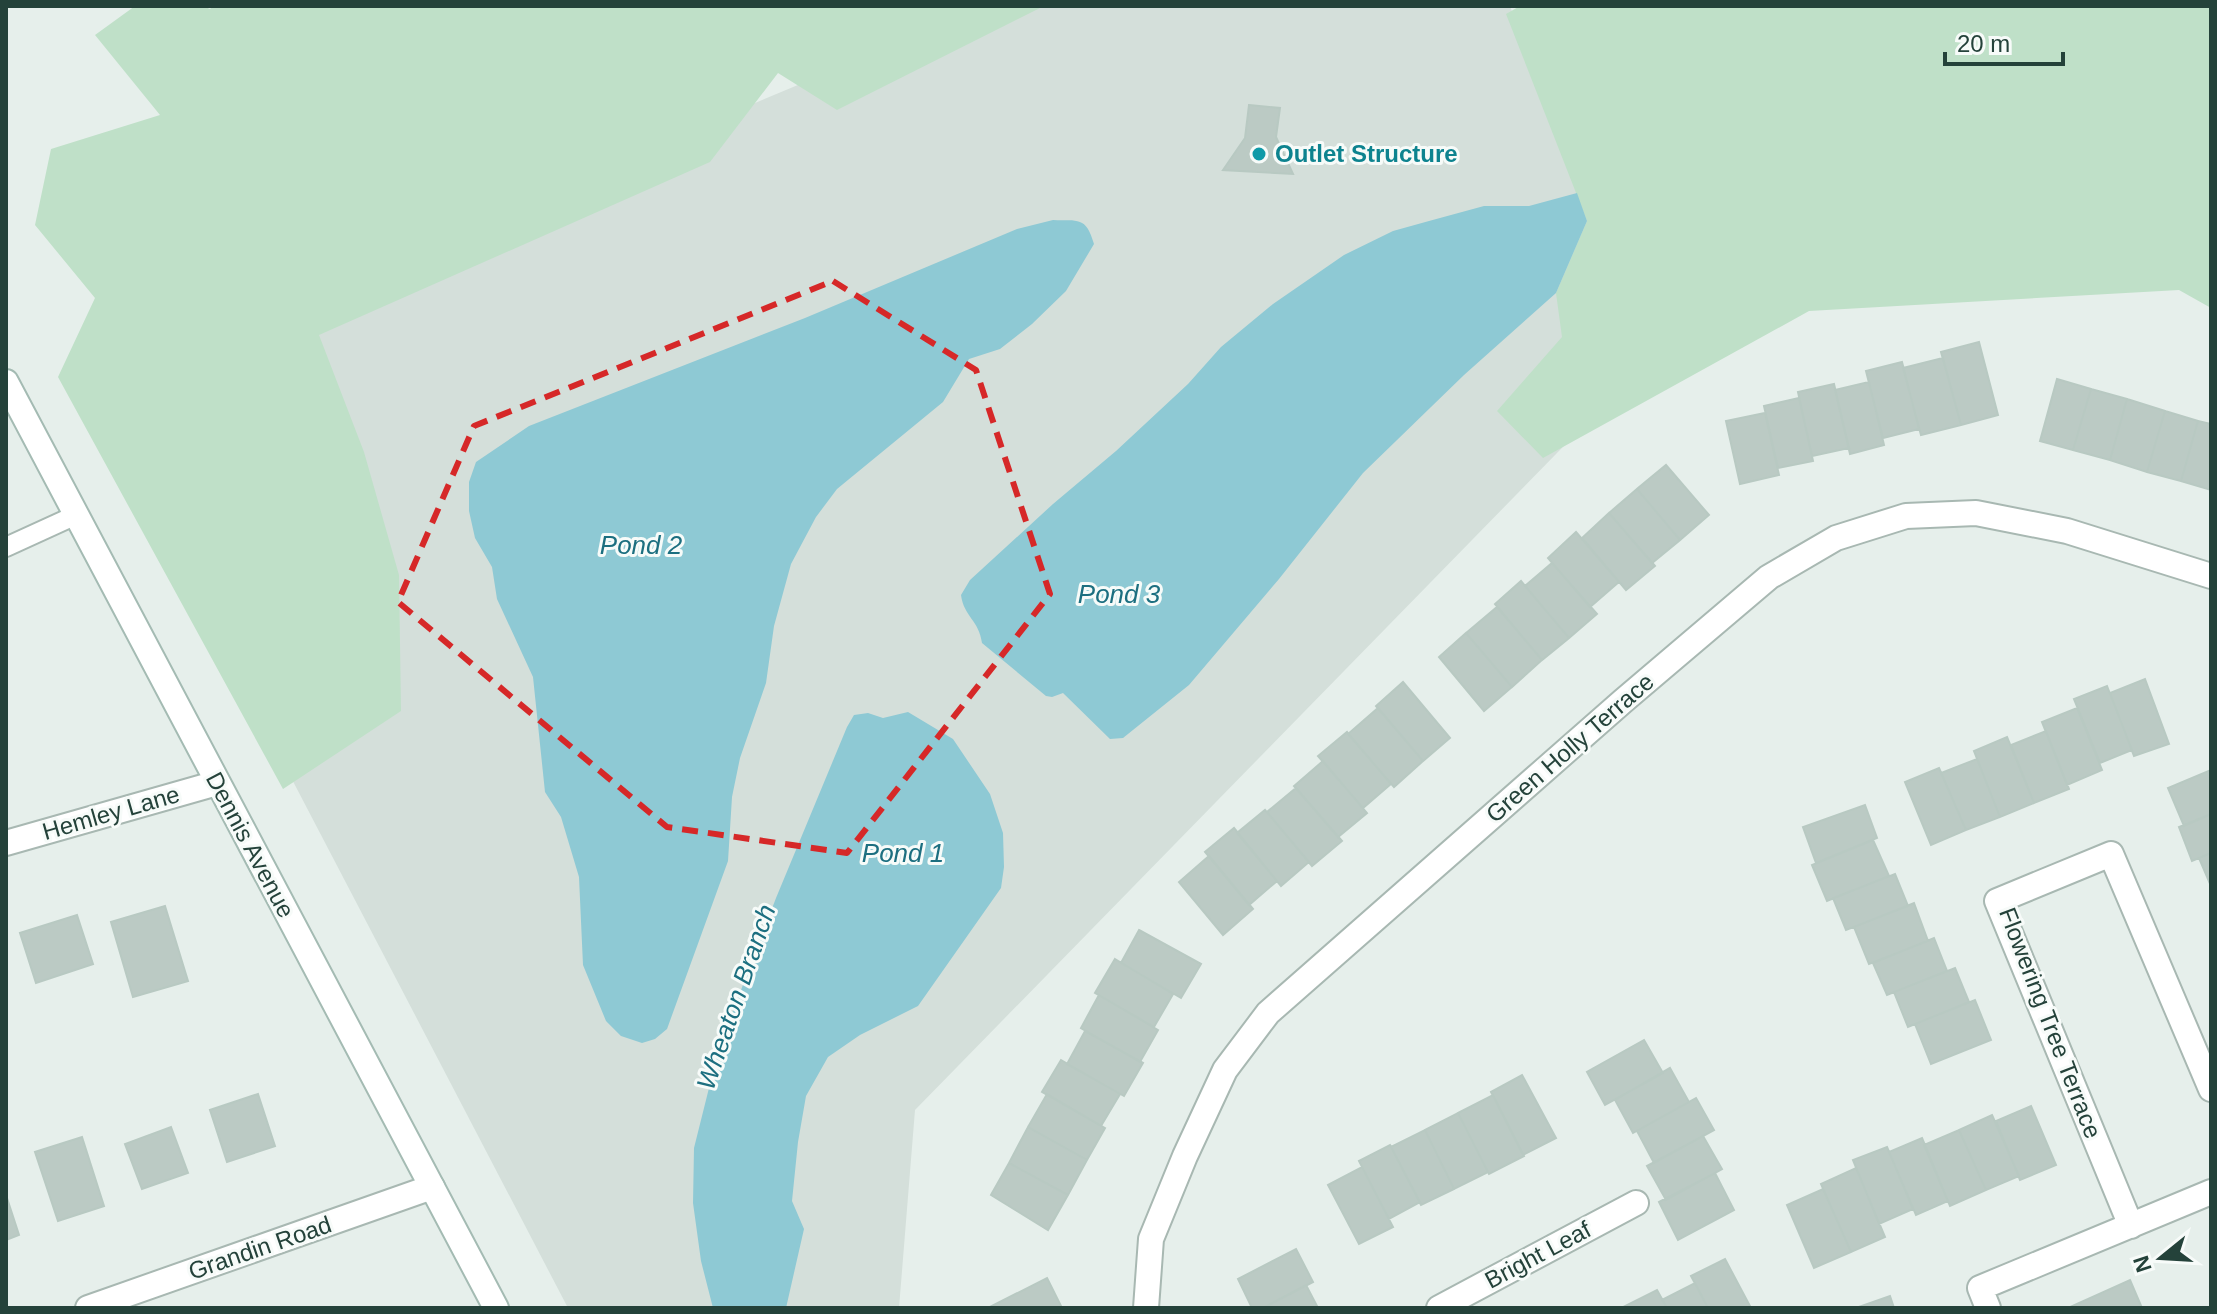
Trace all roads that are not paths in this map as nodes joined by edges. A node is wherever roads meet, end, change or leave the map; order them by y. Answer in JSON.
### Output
{"nodes":[{"id":1,"x":6,"y":382,"type":"edge"},
{"id":2,"x":76,"y":515,"type":"junction"},
{"id":3,"x":6,"y":547,"type":"edge"},
{"id":4,"x":2211,"y":576,"type":"edge"},
{"id":5,"x":217,"y":783,"type":"junction"},
{"id":6,"x":6,"y":843,"type":"edge"},
{"id":7,"x":2211,"y":1089,"type":"edge"},
{"id":8,"x":432,"y":1187,"type":"junction"},
{"id":9,"x":2211,"y":1192,"type":"edge"},
{"id":10,"x":1636,"y":1203,"type":"dead end"},
{"id":11,"x":2131,"y":1226,"type":"junction"},
{"id":12,"x":88,"y":1308,"type":"edge"},
{"id":13,"x":496,"y":1308,"type":"edge"},
{"id":14,"x":1146,"y":1308,"type":"edge"},
{"id":15,"x":1439,"y":1308,"type":"edge"},
{"id":16,"x":1988,"y":1308,"type":"edge"}],
"edges":[{"from":1,"to":2,"type":"street","name":"Dennis Avenue"},
{"from":2,"to":3,"type":"lane"},
{"from":2,"to":5,"type":"street","name":"Dennis Avenue"},
{"from":4,"to":14,"type":"street","name":"Green Holly Terrace"},
{"from":5,"to":6,"type":"street","name":"Hemley Lane"},
{"from":5,"to":8,"type":"street","name":"Dennis Avenue"},
{"from":7,"to":11,"type":"street","name":"Flowering Tree Terrace"},
{"from":8,"to":12,"type":"street","name":"Grandin Road"},
{"from":8,"to":13,"type":"street","name":"Dennis Avenue"},
{"from":9,"to":11,"type":"street"},
{"from":10,"to":15,"type":"street","name":"Bright Leaf"},
{"from":11,"to":16,"type":"street"}]}
